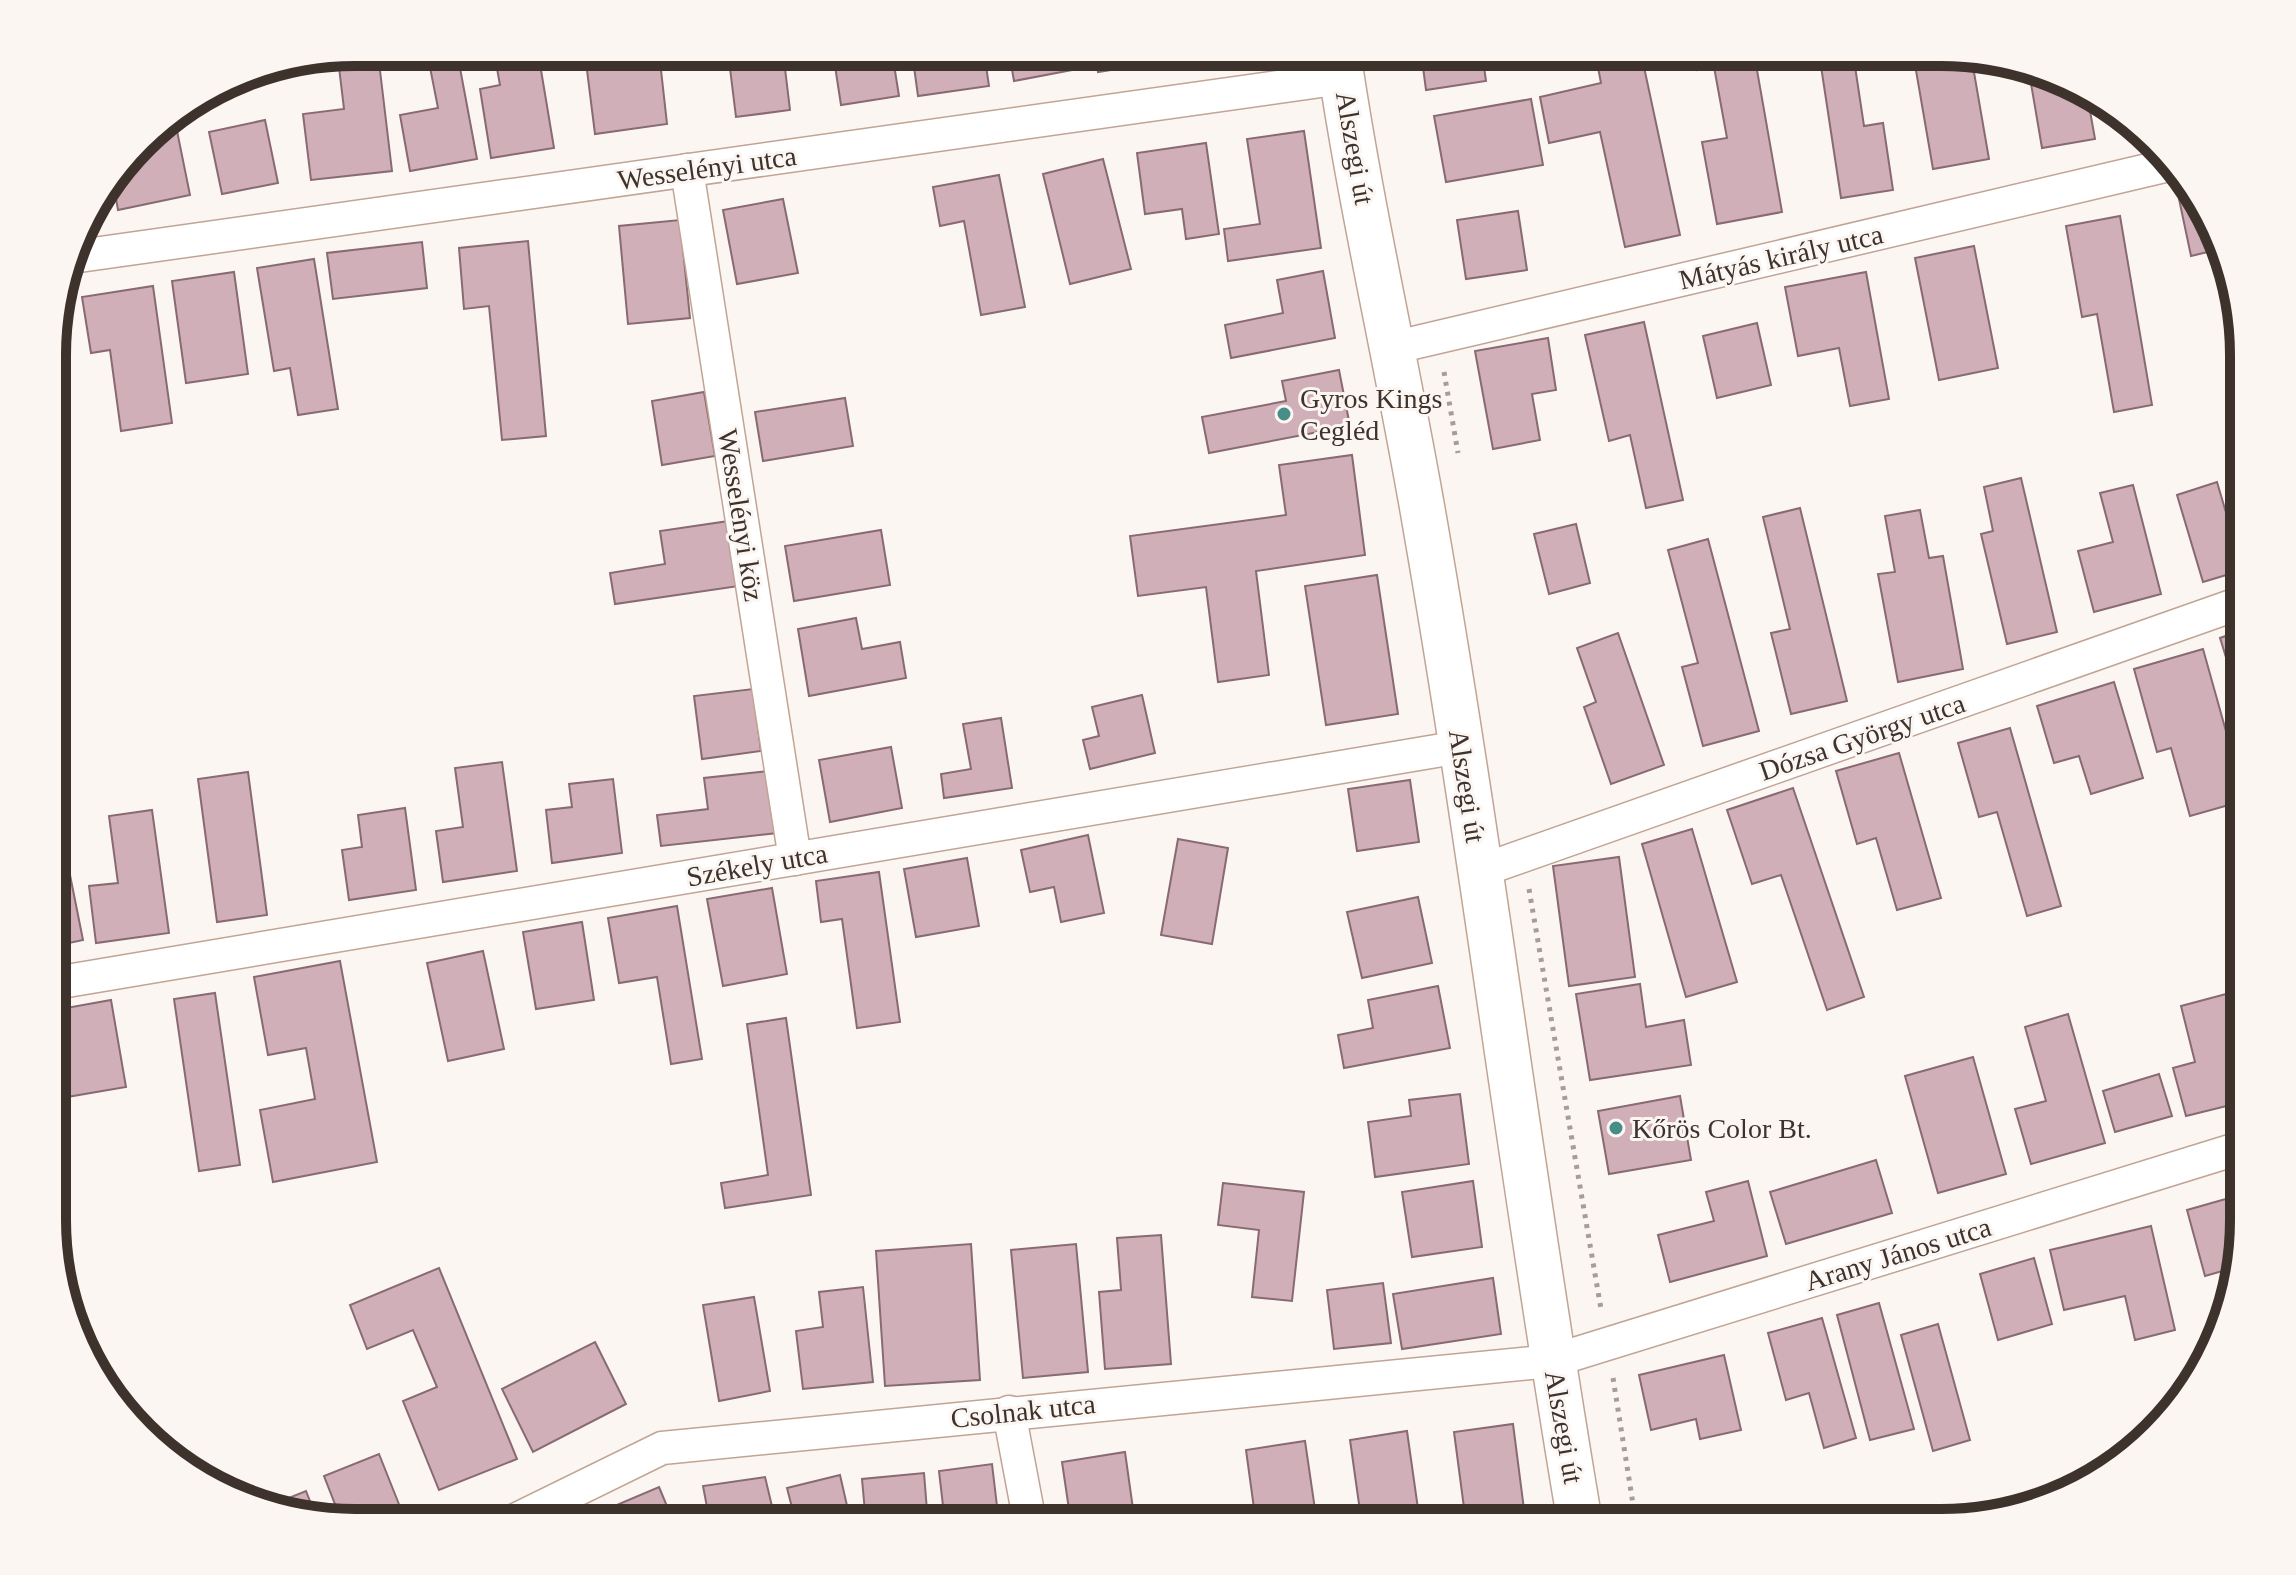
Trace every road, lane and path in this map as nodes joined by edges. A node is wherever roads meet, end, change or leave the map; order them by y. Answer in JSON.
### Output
{"nodes":[{"id":1,"x":1334,"y":66,"type":"edge"},
{"id":2,"x":1340,"y":66,"type":"edge"},
{"id":3,"x":2160,"y":167,"type":"edge"},
{"id":4,"x":687,"y":170,"type":"junction"},
{"id":5,"x":84,"y":255,"type":"edge"},
{"id":6,"x":1392,"y":348,"type":"junction"},
{"id":7,"x":2230,"y":607,"type":"edge"},
{"id":8,"x":1460,"y":747,"type":"junction"},
{"id":9,"x":795,"y":859,"type":"junction"},
{"id":10,"x":1480,"y":871,"type":"junction"},
{"id":11,"x":66,"y":981,"type":"edge"},
{"id":12,"x":2230,"y":1151,"type":"edge"},
{"id":13,"x":1552,"y":1361,"type":"junction"},
{"id":14,"x":1009,"y":1412,"type":"junction"},
{"id":15,"x":538,"y":1509,"type":"edge"},
{"id":16,"x":1027,"y":1509,"type":"edge"},
{"id":17,"x":1578,"y":1509,"type":"edge"}],
"edges":[{"from":1,"to":4,"type":"street","name":"Wesselényi utca"},
{"from":2,"to":6,"type":"main road","name":"Alszegi út"},
{"from":3,"to":6,"type":"street","name":"Mátyás király utca"},
{"from":4,"to":5,"type":"street","name":"Wesselényi utca"},
{"from":4,"to":9,"type":"street","name":"Wesselényi köz"},
{"from":6,"to":8,"type":"main road","name":"Alszegi út"},
{"from":7,"to":10,"type":"street","name":"Dózsa György utca"},
{"from":8,"to":9,"type":"street","name":"Székely utca"},
{"from":8,"to":10,"type":"main road","name":"Alszegi út"},
{"from":9,"to":11,"type":"street","name":"Székely utca"},
{"from":10,"to":13,"type":"main road","name":"Alszegi út"},
{"from":12,"to":13,"type":"street","name":"Arany János utca"},
{"from":13,"to":14,"type":"street","name":"Csolnak utca"},
{"from":13,"to":17,"type":"main road","name":"Alszegi út"},
{"from":14,"to":15,"type":"street","name":"Csolnak utca"},
{"from":14,"to":16,"type":"street"}]}
